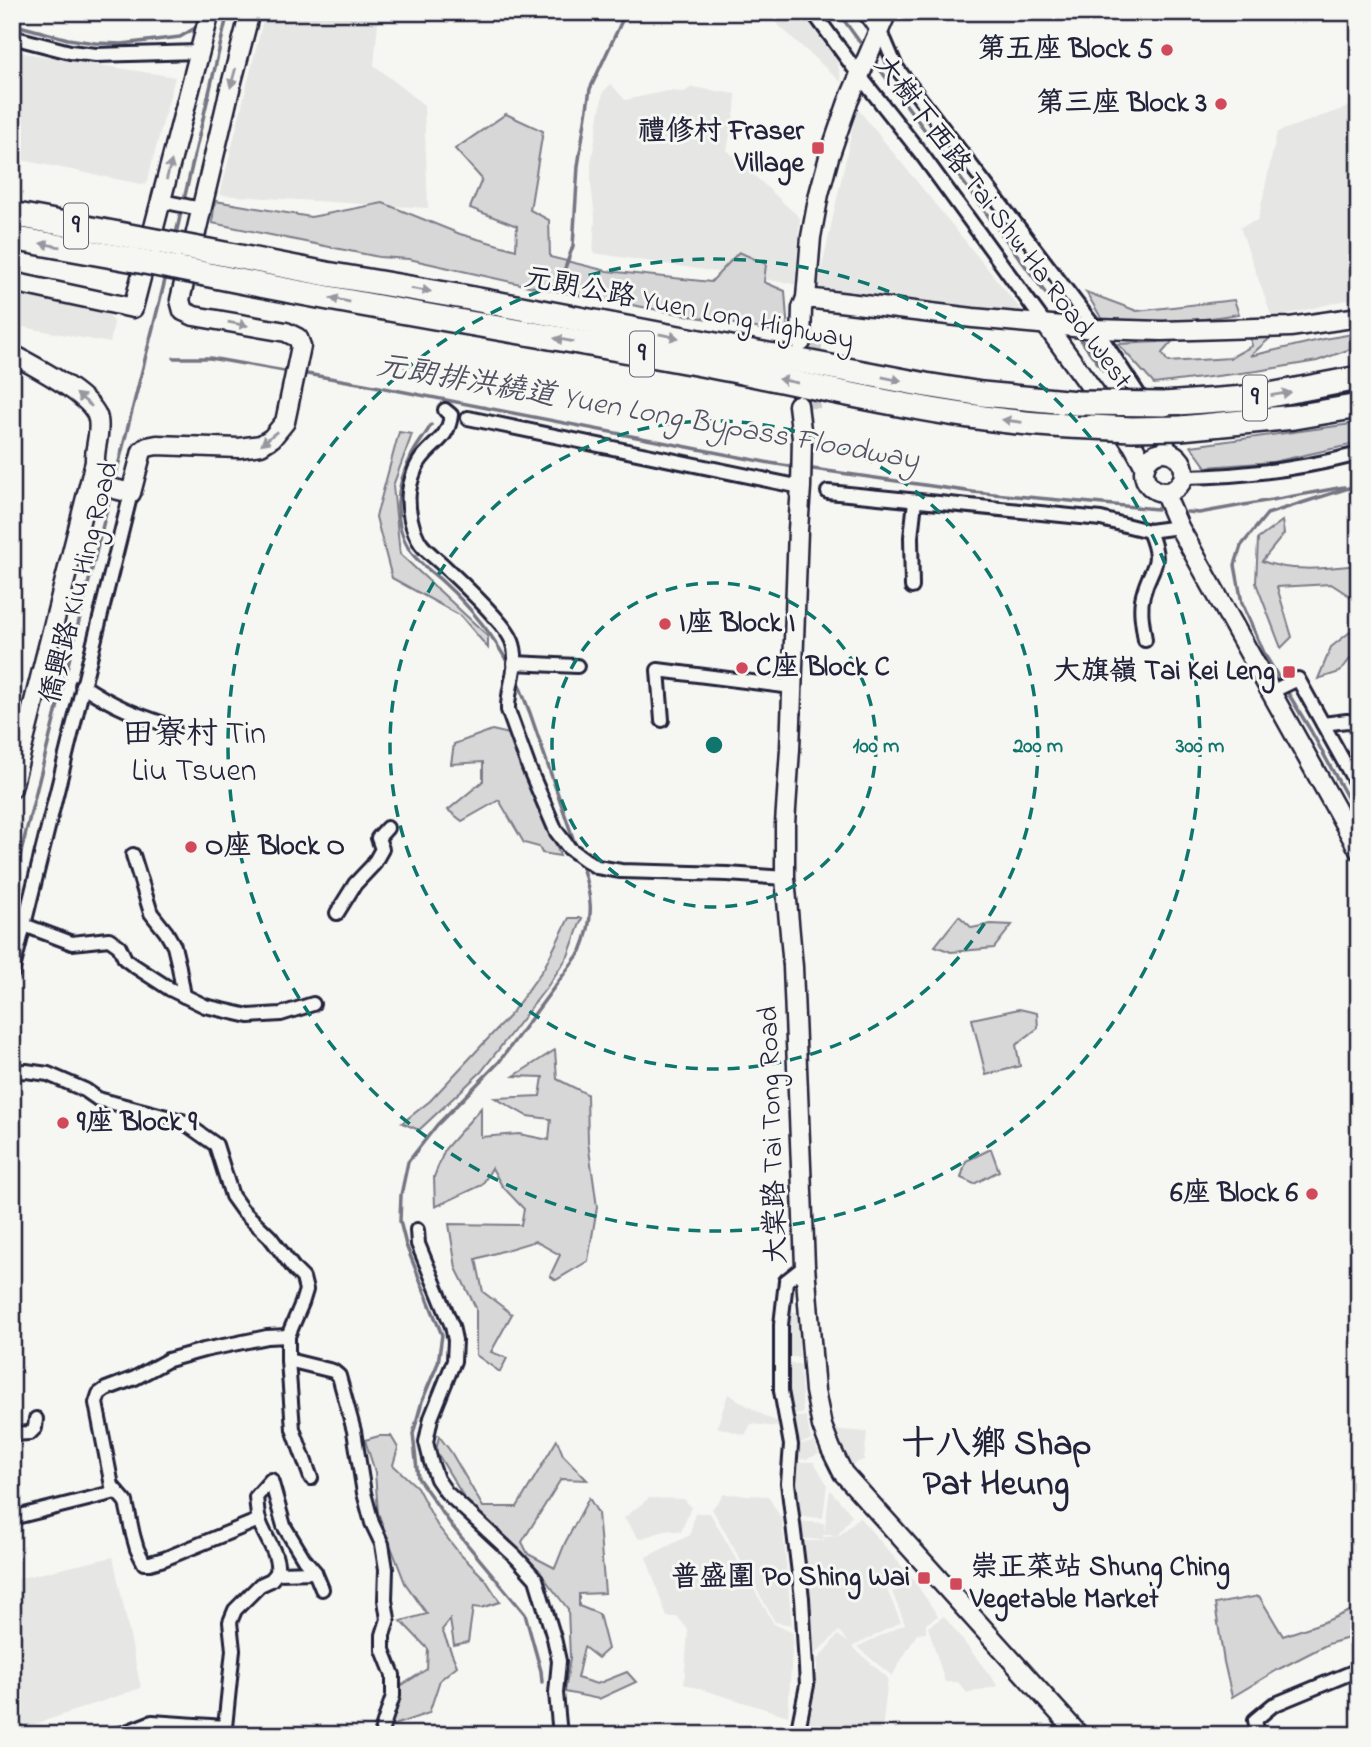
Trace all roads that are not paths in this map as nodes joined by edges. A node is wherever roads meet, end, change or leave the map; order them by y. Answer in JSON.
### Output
{"nodes":[{"id":1,"x":210,"y":12,"type":"edge"},
{"id":2,"x":250,"y":12,"type":"edge"},
{"id":3,"x":813,"y":12,"type":"edge"},
{"id":4,"x":864,"y":12,"type":"edge"},
{"id":5,"x":887,"y":12,"type":"edge"},
{"id":6,"x":877,"y":35,"type":"junction"},
{"id":7,"x":12,"y":37,"type":"edge"},
{"id":8,"x":200,"y":46,"type":"junction"},
{"id":9,"x":860,"y":72,"type":"junction"},
{"id":10,"x":161,"y":201,"type":"junction"},
{"id":11,"x":201,"y":209,"type":"junction"},
{"id":12,"x":12,"y":214,"type":"edge"},
{"id":13,"x":12,"y":238,"type":"edge"},
{"id":14,"x":137,"y":249,"type":"junction"},
{"id":15,"x":207,"y":262,"type":"junction"},
{"id":16,"x":12,"y":282,"type":"edge"},
{"id":17,"x":806,"y":298,"type":"junction"},
{"id":18,"x":1359,"y":317,"type":"edge"},
{"id":19,"x":1051,"y":325,"type":"junction"},
{"id":20,"x":1092,"y":328,"type":"junction"},
{"id":21,"x":807,"y":343,"type":"tunnel mouth"},
{"id":22,"x":12,"y":354,"type":"edge"},
{"id":23,"x":1359,"y":378,"type":"edge"},
{"id":24,"x":805,"y":406,"type":"tunnel mouth"},
{"id":25,"x":1359,"y":406,"type":"edge"},
{"id":26,"x":445,"y":410,"type":"dead end"},
{"id":27,"x":468,"y":418,"type":"dead end"},
{"id":28,"x":1173,"y":454,"type":"junction"},
{"id":29,"x":1359,"y":454,"type":"edge"},
{"id":30,"x":1145,"y":467,"type":"junction"},
{"id":31,"x":1184,"y":477,"type":"junction"},
{"id":32,"x":801,"y":479,"type":"junction"},
{"id":33,"x":90,"y":483,"type":"junction"},
{"id":34,"x":828,"y":492,"type":"dead end"},
{"id":35,"x":1164,"y":492,"type":"junction"},
{"id":36,"x":131,"y":493,"type":"junction"},
{"id":37,"x":915,"y":501,"type":"junction"},
{"id":38,"x":1180,"y":527,"type":"junction"},
{"id":39,"x":1149,"y":531,"type":"junction"},
{"id":40,"x":912,"y":587,"type":"dead end"},
{"id":41,"x":1145,"y":640,"type":"dead end"},
{"id":42,"x":515,"y":658,"type":"junction"},
{"id":43,"x":578,"y":666,"type":"dead end"},
{"id":44,"x":82,"y":685,"type":"junction"},
{"id":45,"x":792,"y":687,"type":"junction"},
{"id":46,"x":1271,"y":692,"type":"junction"},
{"id":47,"x":662,"y":720,"type":"dead end"},
{"id":48,"x":1359,"y":723,"type":"edge"},
{"id":49,"x":1324,"y":724,"type":"junction"},
{"id":50,"x":173,"y":727,"type":"dead end"},
{"id":51,"x":12,"y":788,"type":"edge"},
{"id":52,"x":1359,"y":789,"type":"edge"},
{"id":53,"x":387,"y":828,"type":"dead end"},
{"id":54,"x":1359,"y":850,"type":"edge"},
{"id":55,"x":133,"y":855,"type":"dead end"},
{"id":56,"x":785,"y":878,"type":"junction"},
{"id":57,"x":337,"y":913,"type":"dead end"},
{"id":58,"x":24,"y":925,"type":"junction"},
{"id":59,"x":12,"y":973,"type":"edge"},
{"id":60,"x":184,"y":996,"type":"junction"},
{"id":61,"x":313,"y":1004,"type":"dead end"},
{"id":62,"x":12,"y":1072,"type":"edge"},
{"id":63,"x":417,"y":1230,"type":"dead end"},
{"id":64,"x":805,"y":1266,"type":"junction"},
{"id":65,"x":288,"y":1336,"type":"junction"},
{"id":66,"x":288,"y":1360,"type":"junction"},
{"id":67,"x":36,"y":1419,"type":"dead end"},
{"id":68,"x":12,"y":1434,"type":"edge"},
{"id":69,"x":311,"y":1478,"type":"dead end"},
{"id":70,"x":116,"y":1492,"type":"junction"},
{"id":71,"x":12,"y":1518,"type":"edge"},
{"id":72,"x":259,"y":1520,"type":"junction"},
{"id":73,"x":316,"y":1572,"type":"junction"},
{"id":74,"x":277,"y":1573,"type":"junction"},
{"id":75,"x":322,"y":1589,"type":"dead end"},
{"id":76,"x":1353,"y":1672,"type":"dead end"},
{"id":77,"x":153,"y":1729,"type":"edge"},
{"id":78,"x":382,"y":1729,"type":"dead end"},
{"id":79,"x":113,"y":1735,"type":"edge"},
{"id":80,"x":560,"y":1735,"type":"edge"},
{"id":81,"x":797,"y":1735,"type":"edge"},
{"id":82,"x":1079,"y":1735,"type":"edge"},
{"id":83,"x":1258,"y":1735,"type":"edge"}],
"edges":[{"from":1,"to":8,"type":"street"},
{"from":2,"to":11,"type":"street","one_way":true},
{"from":3,"to":9,"type":"street","name":"大樹下西路 Tai Shu Ha Road West"},
{"from":4,"to":6,"type":"street"},
{"from":5,"to":6,"type":"street"},
{"from":6,"to":9,"type":"street"},
{"from":6,"to":20,"type":"street"},
{"from":7,"to":8,"type":"street"},
{"from":10,"to":8,"type":"street","one_way":true},
{"from":9,"to":17,"type":"street"},
{"from":9,"to":19,"type":"street","name":"大樹下西路 Tai Shu Ha Road West"},
{"from":10,"to":11,"type":"street"},
{"from":10,"to":16,"type":"street"},
{"from":11,"to":36,"type":"street","name":"僑興路 Kiu Hing Road","one_way":true},
{"from":12,"to":14,"type":"highway","name":"元朗公路 Yuen Long Highway","number":"9"},
{"from":14,"to":13,"type":"highway","name":"元朗公路 Yuen Long Highway","number":"9","one_way":true},
{"from":14,"to":15,"type":"highway","name":"元朗公路 Yuen Long Highway","number":"9","bridge":true},
{"from":15,"to":23,"type":"highway","name":"元朗公路 Yuen Long Highway","number":"9","one_way":true,"bridge":true},
{"from":25,"to":15,"type":"highway","name":"元朗公路 Yuen Long Highway","number":"9","one_way":true,"bridge":true},
{"from":17,"to":19,"type":"street"},
{"from":17,"to":21,"type":"street"},
{"from":18,"to":20,"type":"street"},
{"from":19,"to":20,"type":"street"},
{"from":19,"to":30,"type":"street","name":"大樹下西路 Tai Shu Ha Road West"},
{"from":20,"to":28,"type":"street"},
{"from":33,"to":22,"type":"street","one_way":true},
{"from":24,"to":32,"type":"street","name":"大棠路 Tai Tong Road"},
{"from":26,"to":42,"type":"street"},
{"from":27,"to":32,"type":"street"},
{"from":28,"to":30,"type":"street"},
{"from":28,"to":31,"type":"street"},
{"from":29,"to":31,"type":"street"},
{"from":30,"to":35,"type":"street","name":"大樹下西路 Tai Shu Ha Road West"},
{"from":31,"to":35,"type":"street"},
{"from":32,"to":45,"type":"street","name":"大棠路 Tai Tong Road"},
{"from":33,"to":36,"type":"street"},
{"from":33,"to":51,"type":"street"},
{"from":34,"to":37,"type":"street"},
{"from":35,"to":38,"type":"street","name":"大樹下西路 Tai Shu Ha Road West"},
{"from":36,"to":44,"type":"street","name":"僑興路 Kiu Hing Road"},
{"from":37,"to":39,"type":"street"},
{"from":37,"to":40,"type":"street"},
{"from":38,"to":39,"type":"street"},
{"from":38,"to":46,"type":"street","name":"大樹下西路 Tai Shu Ha Road West"},
{"from":39,"to":41,"type":"street"},
{"from":42,"to":43,"type":"street"},
{"from":42,"to":56,"type":"street"},
{"from":44,"to":50,"type":"street"},
{"from":44,"to":58,"type":"street","name":"僑興路 Kiu Hing Road"},
{"from":45,"to":47,"type":"street"},
{"from":45,"to":56,"type":"street","name":"大棠路 Tai Tong Road"},
{"from":46,"to":49,"type":"street"},
{"from":46,"to":54,"type":"street","name":"大樹下西路 Tai Shu Ha Road West"},
{"from":48,"to":49,"type":"street"},
{"from":49,"to":52,"type":"street"},
{"from":53,"to":57,"type":"street"},
{"from":55,"to":60,"type":"street"},
{"from":56,"to":64,"type":"street","name":"大棠路 Tai Tong Road"},
{"from":58,"to":59,"type":"street","name":"僑興路 Kiu Hing Road"},
{"from":58,"to":60,"type":"street"},
{"from":60,"to":61,"type":"street"},
{"from":62,"to":65,"type":"street"},
{"from":63,"to":80,"type":"street"},
{"from":64,"to":81,"type":"street"},
{"from":64,"to":82,"type":"street","name":"大棠路 Tai Tong Road"},
{"from":65,"to":66,"type":"street"},
{"from":65,"to":70,"type":"street"},
{"from":66,"to":69,"type":"street"},
{"from":66,"to":78,"type":"street"},
{"from":67,"to":68,"type":"street"},
{"from":70,"to":71,"type":"street"},
{"from":70,"to":72,"type":"street"},
{"from":72,"to":73,"type":"street"},
{"from":72,"to":74,"type":"street"},
{"from":73,"to":74,"type":"street"},
{"from":73,"to":75,"type":"street"},
{"from":74,"to":77,"type":"street"},
{"from":76,"to":83,"type":"street"},
{"from":77,"to":79,"type":"street"}]}
